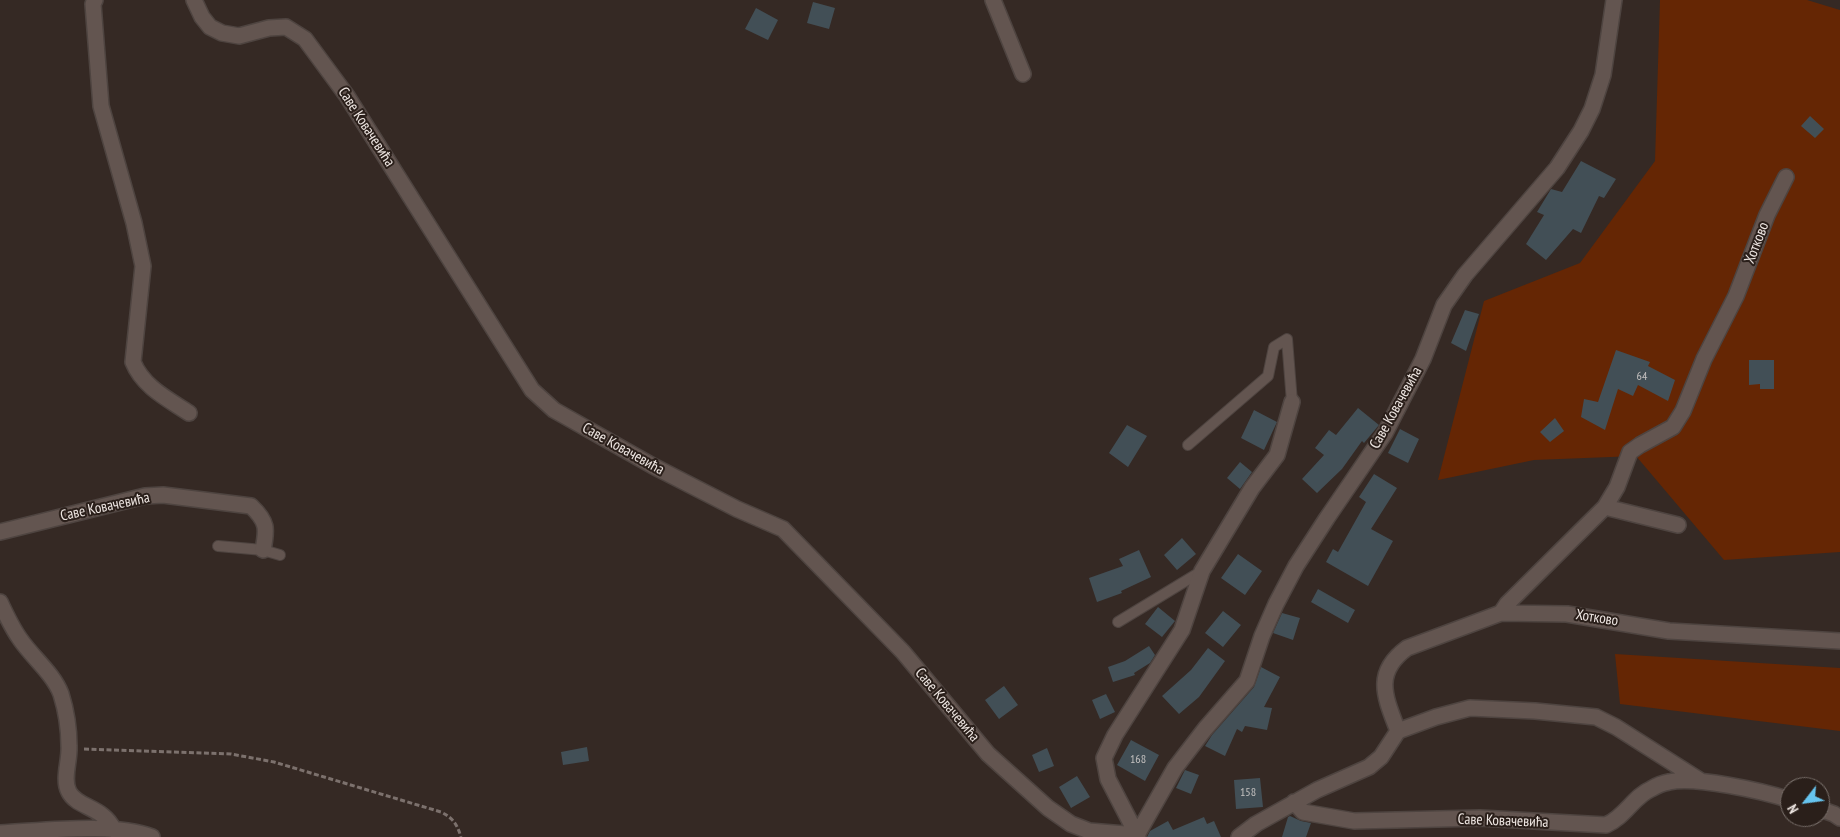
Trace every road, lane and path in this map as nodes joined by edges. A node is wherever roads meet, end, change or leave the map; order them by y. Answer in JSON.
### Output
{"nodes":[{"id":1,"x":95,"y":0,"type":"edge"},
{"id":2,"x":194,"y":0,"type":"edge"},
{"id":3,"x":993,"y":0,"type":"edge"},
{"id":4,"x":1614,"y":0,"type":"edge"},
{"id":5,"x":1023,"y":74,"type":"dead end"},
{"id":6,"x":1786,"y":177,"type":"dead end"},
{"id":7,"x":1292,"y":402,"type":"joint"},
{"id":8,"x":189,"y":414,"type":"dead end"},
{"id":9,"x":1188,"y":445,"type":"dead end"},
{"id":10,"x":1605,"y":507,"type":"junction"},
{"id":11,"x":1678,"y":525,"type":"dead end"},
{"id":12,"x":0,"y":532,"type":"edge"},
{"id":13,"x":218,"y":546,"type":"dead end"},
{"id":14,"x":262,"y":550,"type":"junction"},
{"id":15,"x":280,"y":555,"type":"dead end"},
{"id":16,"x":1202,"y":571,"type":"junction"},
{"id":17,"x":0,"y":602,"type":"edge"},
{"id":18,"x":1501,"y":613,"type":"junction"},
{"id":19,"x":1118,"y":622,"type":"dead end"},
{"id":20,"x":1840,"y":641,"type":"edge"},
{"id":21,"x":1398,"y":731,"type":"junction"},
{"id":22,"x":70,"y":748,"type":"junction"},
{"id":23,"x":1701,"y":781,"type":"junction"},
{"id":24,"x":1780,"y":797,"type":"edge"},
{"id":25,"x":1294,"y":802,"type":"junction"},
{"id":26,"x":114,"y":830,"type":"junction"},
{"id":27,"x":0,"y":832,"type":"edge"},
{"id":28,"x":86,"y":833,"type":"edge"},
{"id":29,"x":1085,"y":834,"type":"edge"},
{"id":30,"x":1137,"y":836,"type":"edge"},
{"id":31,"x":152,"y":837,"type":"edge"},
{"id":32,"x":461,"y":837,"type":"edge"},
{"id":33,"x":1239,"y":837,"type":"edge"}],
"edges":[{"from":1,"to":8,"type":"street"},
{"from":2,"to":29,"type":"street","name":"Саве Ковачевића"},
{"from":3,"to":5,"type":"street"},
{"from":4,"to":30,"type":"street","name":"Саве Ковачевића"},
{"from":6,"to":10,"type":"street","name":"Хотково"},
{"from":7,"to":9,"type":"lane"},
{"from":7,"to":16,"type":"street"},
{"from":10,"to":11,"type":"street"},
{"from":10,"to":18,"type":"street","name":"Хотково"},
{"from":12,"to":14,"type":"street","name":"Саве Ковачевића"},
{"from":13,"to":14,"type":"lane"},
{"from":14,"to":15,"type":"lane"},
{"from":16,"to":19,"type":"lane"},
{"from":16,"to":30,"type":"street"},
{"from":17,"to":22,"type":"street"},
{"from":18,"to":20,"type":"street","name":"Хотково"},
{"from":18,"to":21,"type":"street"},
{"from":21,"to":23,"type":"street","name":"Саве Ковачевића"},
{"from":21,"to":25,"type":"street"},
{"from":22,"to":26,"type":"street"},
{"from":22,"to":32,"type":"path"},
{"from":23,"to":24,"type":"street","name":"Саве Ковачевића"},
{"from":23,"to":25,"type":"street","name":"Саве Ковачевића"},
{"from":25,"to":33,"type":"street"},
{"from":26,"to":28,"type":"street"},
{"from":26,"to":31,"type":"street"},
{"from":27,"to":28,"type":"street"},
{"from":29,"to":30,"type":"street","name":"Саве Ковачевића"}]}
